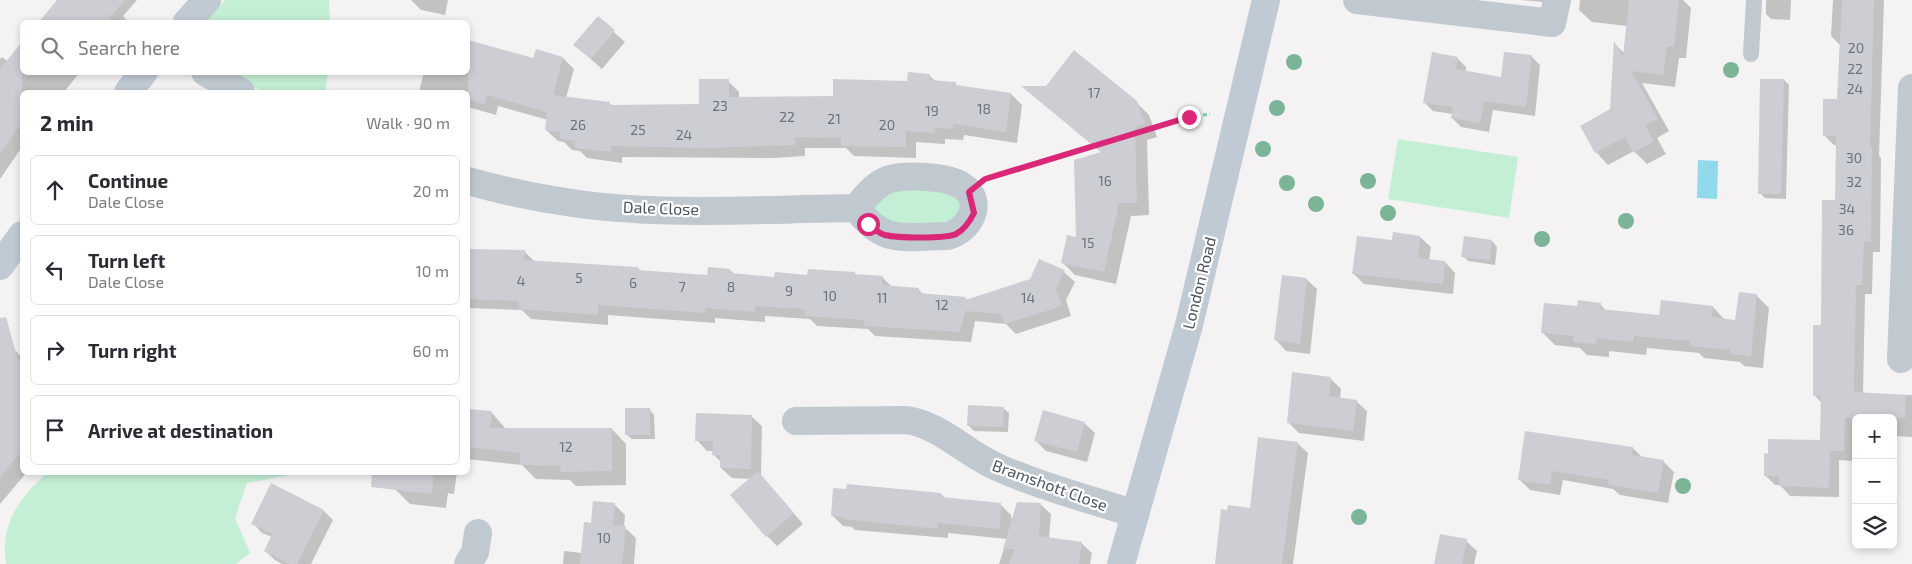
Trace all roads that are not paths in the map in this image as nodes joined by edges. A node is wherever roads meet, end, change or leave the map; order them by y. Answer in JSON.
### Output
{"nodes":[{"id":1,"x":207,"y":0,"type":"edge"},
{"id":2,"x":1266,"y":0,"type":"edge"},
{"id":3,"x":1357,"y":0,"type":"edge"},
{"id":4,"x":1557,"y":0,"type":"edge"},
{"id":5,"x":1754,"y":0,"type":"edge"},
{"id":6,"x":189,"y":20,"type":"edge"},
{"id":7,"x":1751,"y":54,"type":"dead end"},
{"id":8,"x":142,"y":75,"type":"edge"},
{"id":9,"x":210,"y":75,"type":"edge"},
{"id":10,"x":1912,"y":88,"type":"edge"},
{"id":11,"x":130,"y":90,"type":"edge"},
{"id":12,"x":237,"y":90,"type":"edge"},
{"id":13,"x":470,"y":182,"type":"edge"},
{"id":14,"x":856,"y":208,"type":"junction"},
{"id":15,"x":20,"y":238,"type":"edge"},
{"id":16,"x":0,"y":266,"type":"edge"},
{"id":17,"x":1901,"y":360,"type":"dead end"},
{"id":18,"x":796,"y":421,"type":"dead end"},
{"id":19,"x":1135,"y":514,"type":"junction"},
{"id":20,"x":478,"y":533,"type":"dead end"},
{"id":21,"x":468,"y":564,"type":"edge"},
{"id":22,"x":1122,"y":564,"type":"edge"}],
"edges":[{"from":1,"to":6,"type":"main road"},
{"from":2,"to":19,"type":"main road","name":"London Road"},
{"from":3,"to":4,"type":"street"},
{"from":5,"to":7,"type":"lane"},
{"from":8,"to":11,"type":"main road"},
{"from":9,"to":12,"type":"street"},
{"from":10,"to":17,"type":"street"},
{"from":13,"to":14,"type":"street","name":"Dale Close"},
{"from":14,"to":14,"type":"street"},
{"from":15,"to":16,"type":"main road"},
{"from":18,"to":19,"type":"street","name":"Bramshott Close"},
{"from":19,"to":22,"type":"main road","name":"London Road"},
{"from":20,"to":21,"type":"street"}]}
